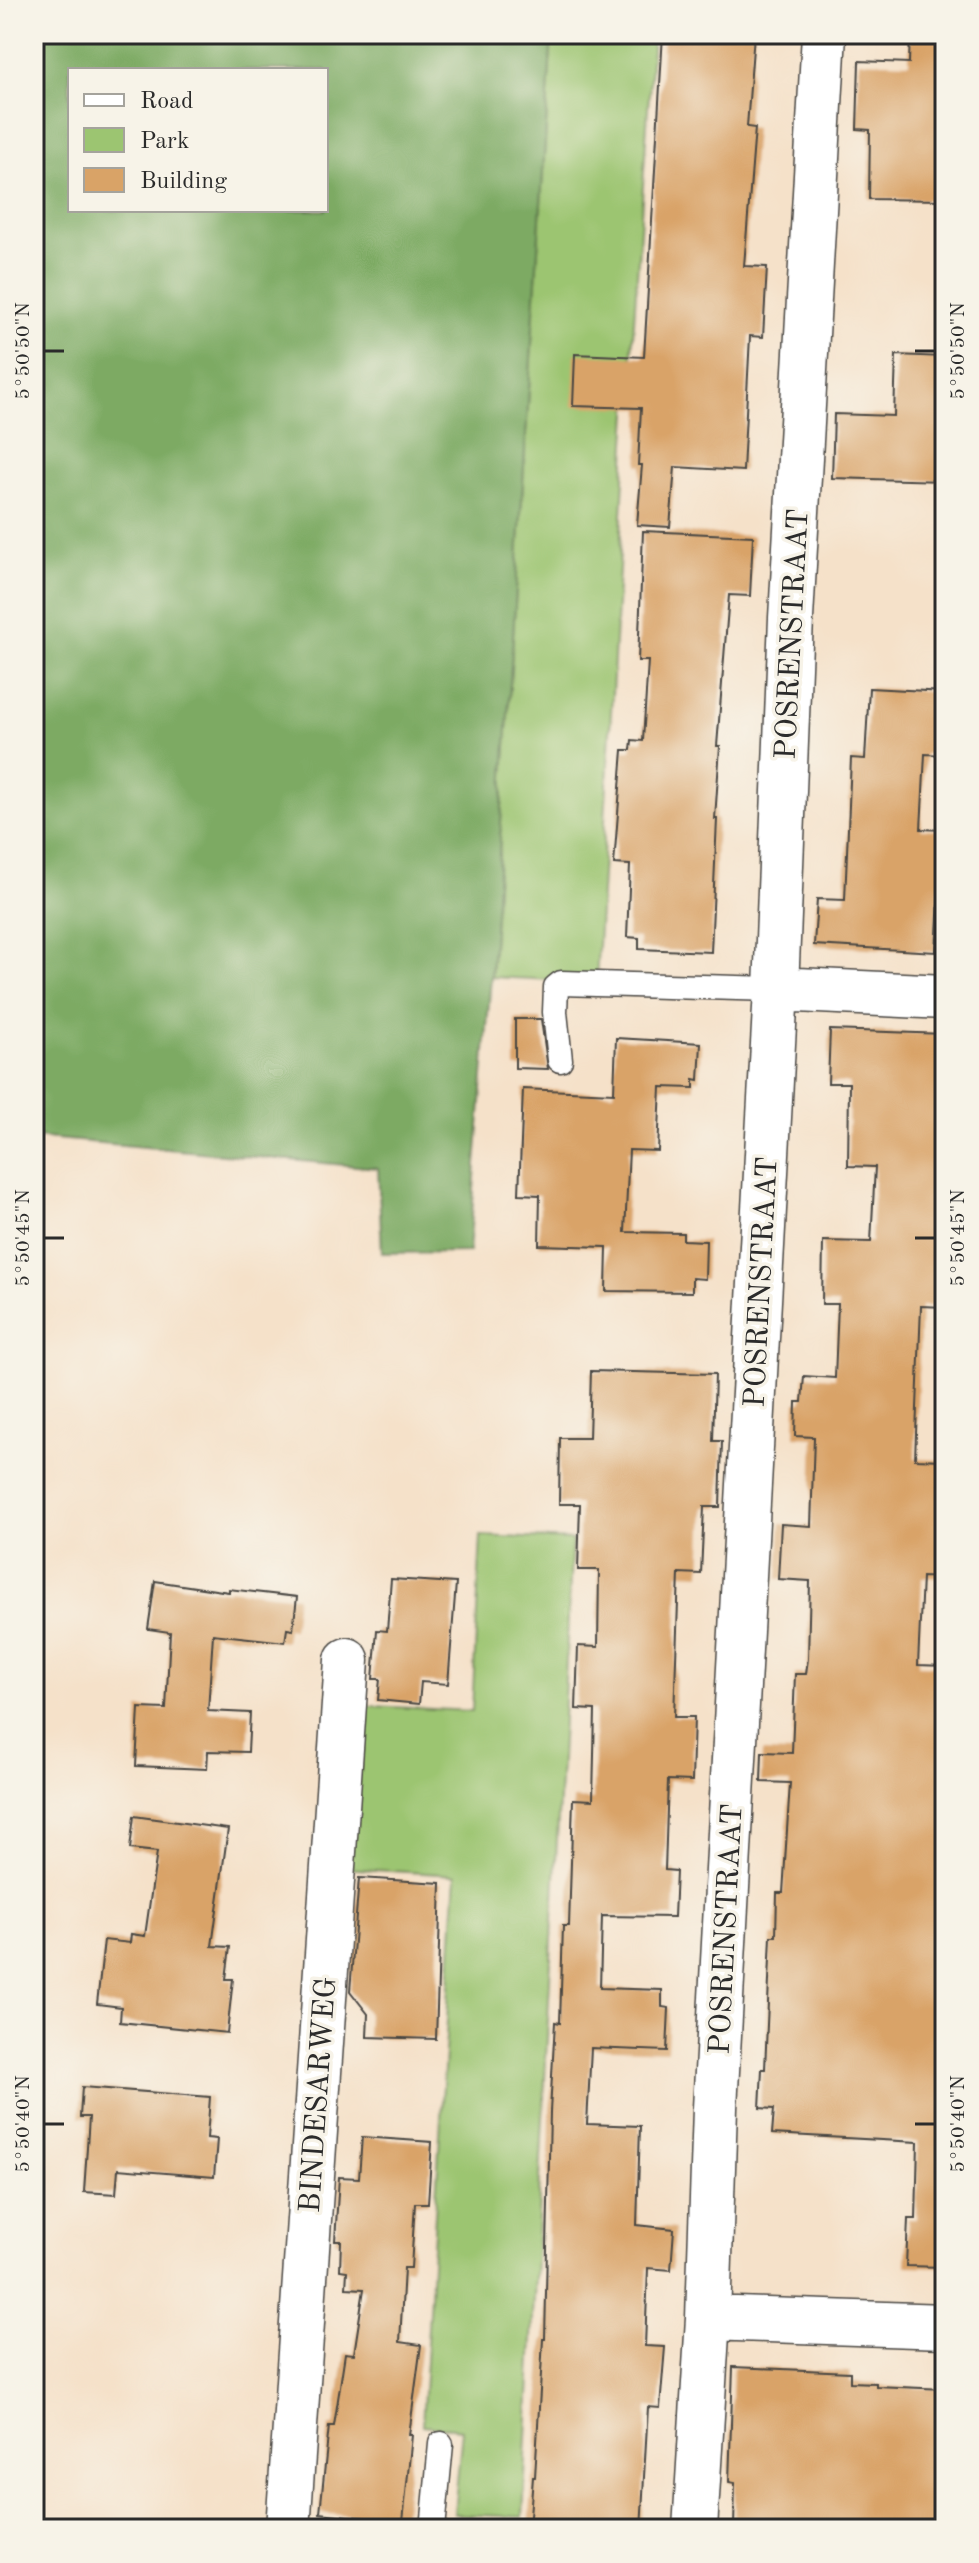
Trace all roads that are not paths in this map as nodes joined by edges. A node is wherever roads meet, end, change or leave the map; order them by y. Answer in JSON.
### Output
{"nodes":[{"id":1,"x":824,"y":34,"type":"edge"},
{"id":2,"x":776,"y":989,"type":"junction"},
{"id":3,"x":945,"y":997,"type":"edge"},
{"id":4,"x":560,"y":1060,"type":"dead end"},
{"id":5,"x":347,"y":1660,"type":"dead end"},
{"id":6,"x":708,"y":2318,"type":"junction"},
{"id":7,"x":945,"y":2326,"type":"edge"},
{"id":8,"x":441,"y":2444,"type":"dead end"},
{"id":9,"x":288,"y":2529,"type":"edge"},
{"id":10,"x":433,"y":2529,"type":"edge"},
{"id":11,"x":695,"y":2529,"type":"edge"}],
"edges":[{"from":1,"to":2,"type":"street","name":"POSRENSTRAAT"},
{"from":2,"to":3,"type":"street"},
{"from":2,"to":4,"type":"lane"},
{"from":2,"to":6,"type":"street","name":"POSRENSTRAAT"},
{"from":5,"to":9,"type":"street","name":"BINDESARWEG"},
{"from":6,"to":7,"type":"street"},
{"from":6,"to":11,"type":"street","name":"POSRENSTRAAT"},
{"from":8,"to":10,"type":"lane"}]}
